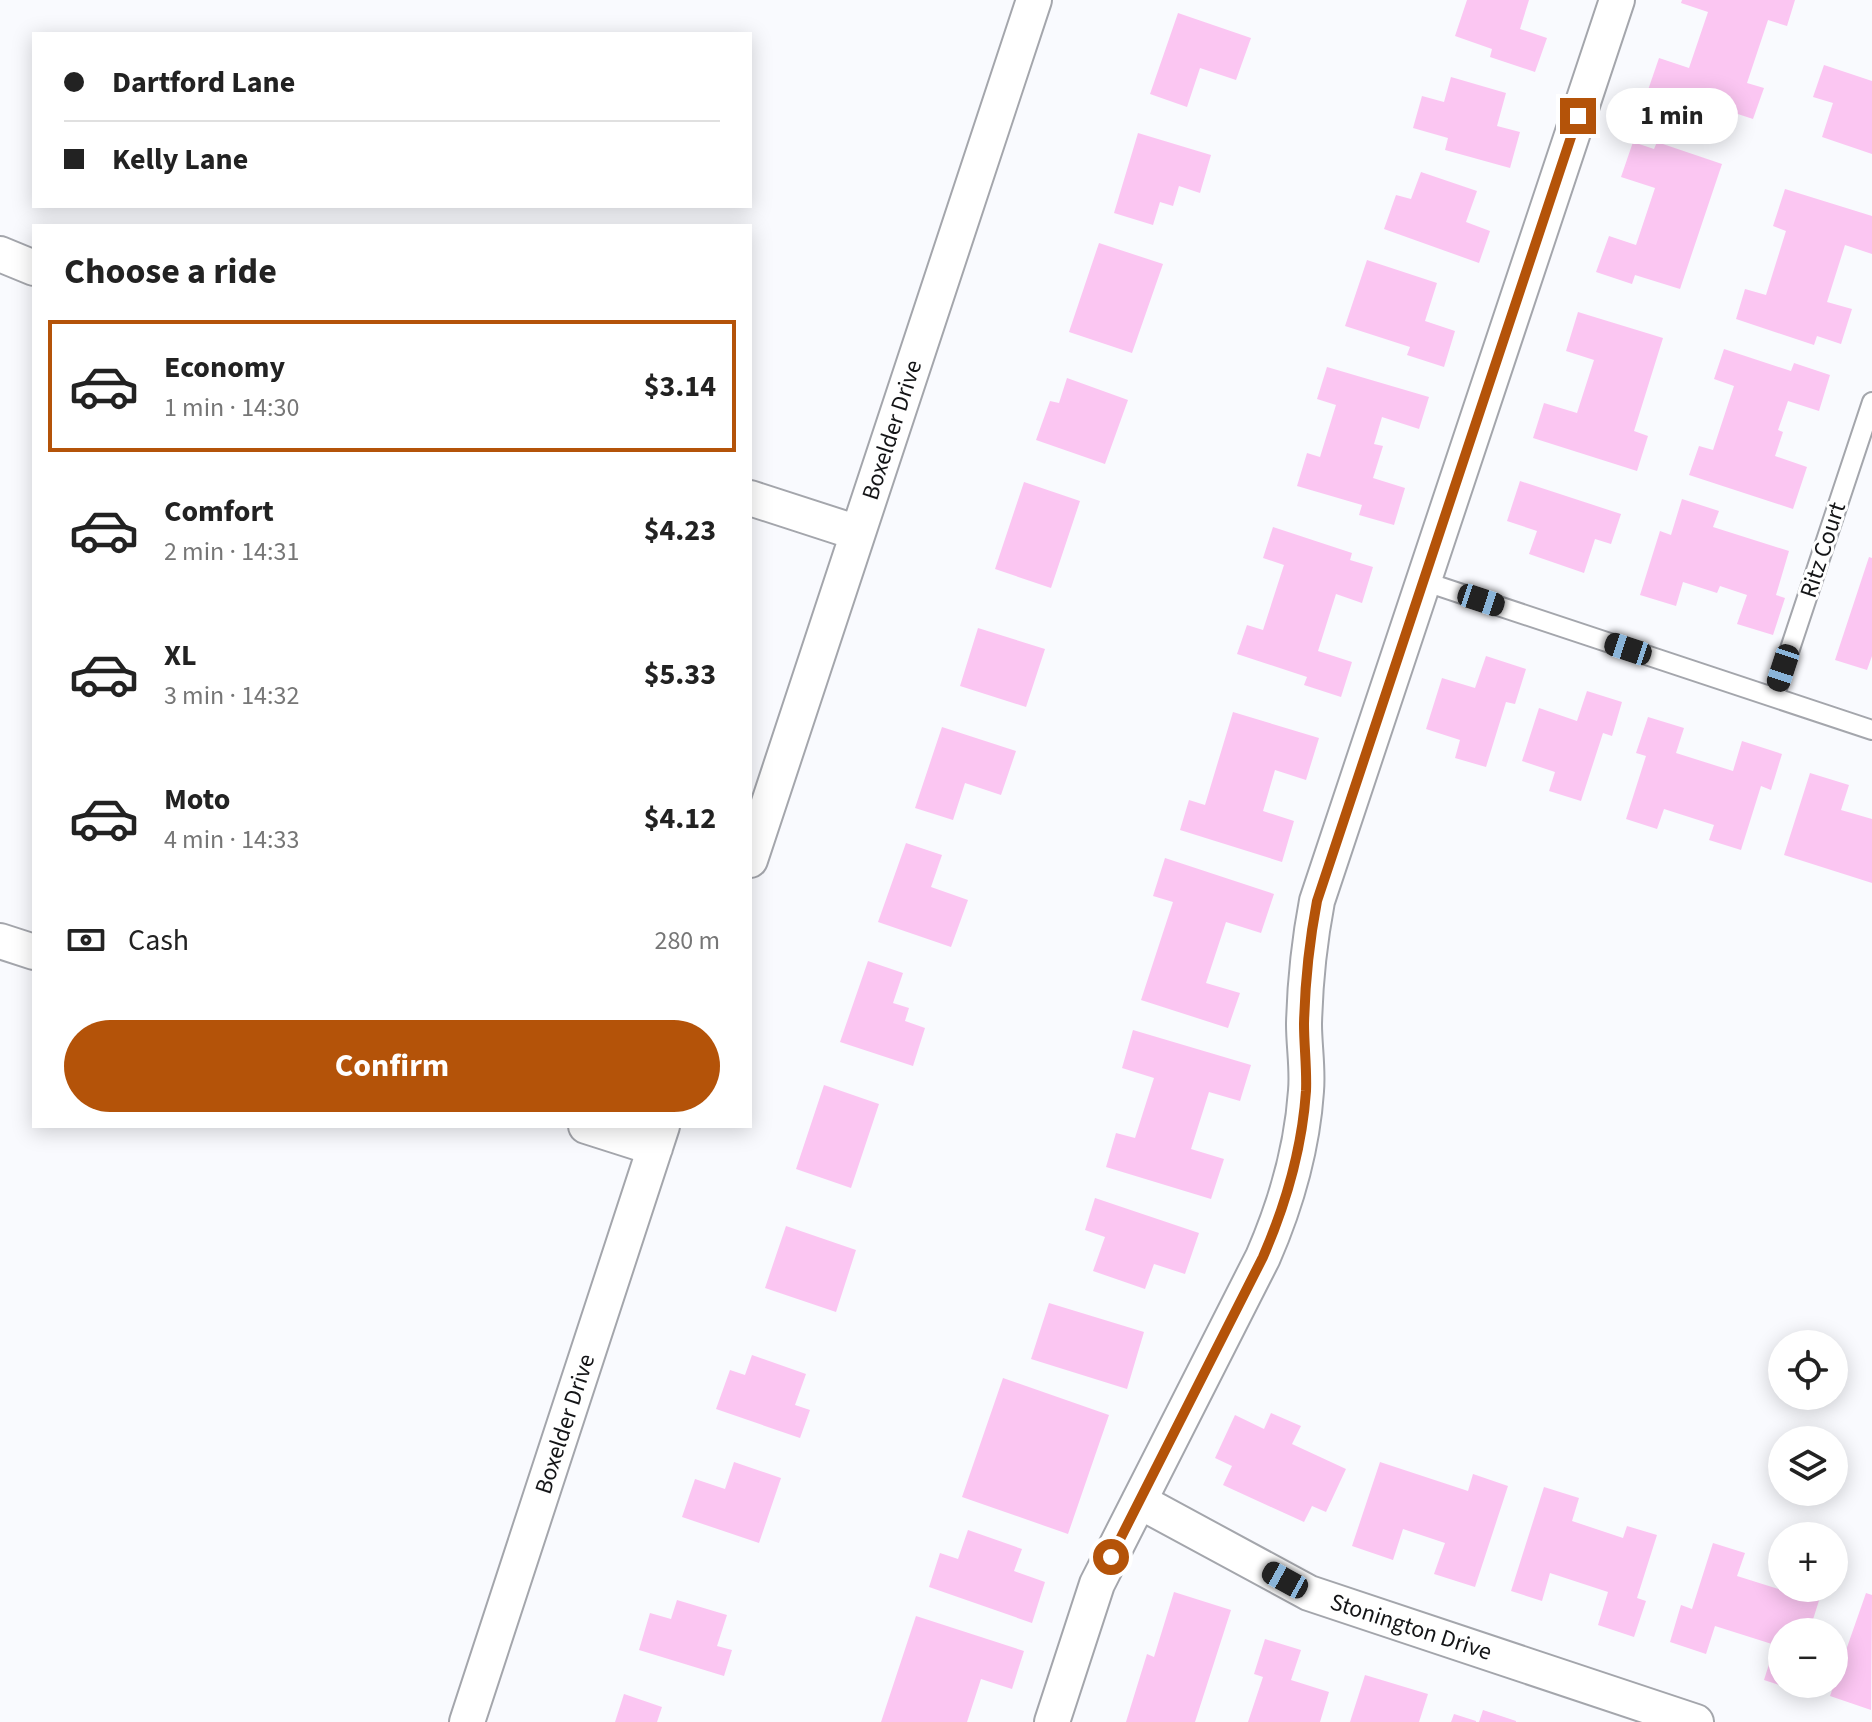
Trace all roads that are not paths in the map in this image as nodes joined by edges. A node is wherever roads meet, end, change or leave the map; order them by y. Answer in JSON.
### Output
{"nodes":[{"id":1,"x":1034,"y":0,"type":"edge"},
{"id":2,"x":1617,"y":0,"type":"edge"},
{"id":3,"x":0,"y":254,"type":"edge"},
{"id":4,"x":32,"y":267,"type":"edge"},
{"id":5,"x":1872,"y":402,"type":"edge"},
{"id":6,"x":752,"y":499,"type":"edge"},
{"id":7,"x":858,"y":533,"type":"junction"},
{"id":8,"x":1423,"y":581,"type":"junction"},
{"id":9,"x":1774,"y":697,"type":"junction"},
{"id":10,"x":1872,"y":730,"type":"edge"},
{"id":11,"x":752,"y":854,"type":"edge"},
{"id":12,"x":0,"y":941,"type":"edge"},
{"id":13,"x":32,"y":951,"type":"edge"},
{"id":14,"x":599,"y":1128,"type":"edge"},
{"id":15,"x":659,"y":1137,"type":"edge"},
{"id":16,"x":1139,"y":1501,"type":"junction"},
{"id":17,"x":467,"y":1722,"type":"edge"},
{"id":18,"x":1052,"y":1722,"type":"edge"},
{"id":19,"x":1696,"y":1722,"type":"edge"}],
"edges":[{"from":1,"to":7,"type":"street","name":"Boxelder Drive"},
{"from":2,"to":8,"type":"street"},
{"from":3,"to":4,"type":"street"},
{"from":5,"to":9,"type":"lane","name":"Ritz Court"},
{"from":6,"to":7,"type":"street"},
{"from":7,"to":11,"type":"street","name":"Boxelder Drive"},
{"from":8,"to":9,"type":"lane"},
{"from":8,"to":16,"type":"street"},
{"from":9,"to":10,"type":"lane"},
{"from":12,"to":13,"type":"street"},
{"from":14,"to":15,"type":"street"},
{"from":15,"to":17,"type":"street","name":"Boxelder Drive"},
{"from":16,"to":18,"type":"street"},
{"from":16,"to":19,"type":"street","name":"Stonington Drive"}]}
